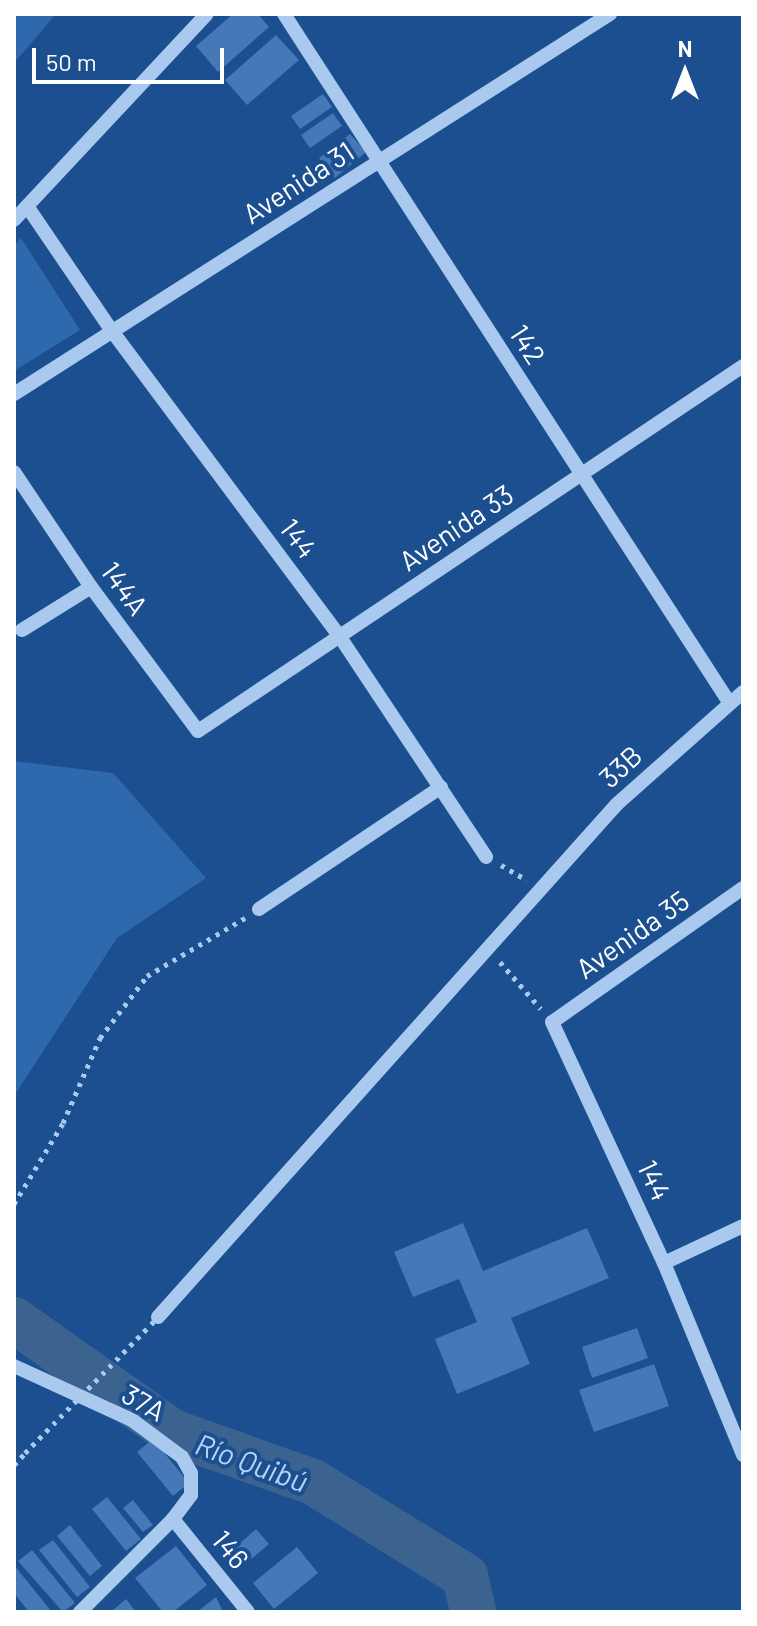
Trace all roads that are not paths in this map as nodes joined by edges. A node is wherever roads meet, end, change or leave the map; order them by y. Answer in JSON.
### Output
{"nodes":[{"id":1,"x":207,"y":14,"type":"edge"},
{"id":2,"x":284,"y":14,"type":"edge"},
{"id":3,"x":610,"y":14,"type":"edge"},
{"id":4,"x":379,"y":161,"type":"junction"},
{"id":5,"x":27,"y":206,"type":"junction"},
{"id":6,"x":14,"y":220,"type":"edge"},
{"id":7,"x":112,"y":331,"type":"junction"},
{"id":8,"x":743,"y":366,"type":"edge"},
{"id":9,"x":14,"y":394,"type":"edge"},
{"id":10,"x":14,"y":472,"type":"edge"},
{"id":11,"x":581,"y":474,"type":"junction"},
{"id":12,"x":91,"y":587,"type":"junction"},
{"id":13,"x":22,"y":630,"type":"dead end"},
{"id":14,"x":340,"y":637,"type":"junction"},
{"id":15,"x":743,"y":692,"type":"edge"},
{"id":16,"x":729,"y":702,"type":"junction"},
{"id":17,"x":198,"y":731,"type":"joint"},
{"id":18,"x":441,"y":787,"type":"junction"},
{"id":19,"x":486,"y":857,"type":"road end"},
{"id":20,"x":743,"y":888,"type":"edge"},
{"id":21,"x":259,"y":909,"type":"road end"},
{"id":22,"x":552,"y":1022,"type":"joint"},
{"id":23,"x":743,"y":1226,"type":"edge"},
{"id":24,"x":664,"y":1263,"type":"junction"},
{"id":25,"x":158,"y":1317,"type":"road end"},
{"id":26,"x":14,"y":1366,"type":"edge"},
{"id":27,"x":743,"y":1455,"type":"edge"},
{"id":28,"x":173,"y":1519,"type":"junction"},
{"id":29,"x":80,"y":1612,"type":"edge"},
{"id":30,"x":248,"y":1612,"type":"edge"}],
"edges":[{"from":1,"to":5,"type":"street"},
{"from":2,"to":4,"type":"street","name":"142"},
{"from":3,"to":4,"type":"street","name":"Avenida 31"},
{"from":4,"to":7,"type":"street","name":"Avenida 31"},
{"from":4,"to":11,"type":"street","name":"142"},
{"from":5,"to":6,"type":"street"},
{"from":5,"to":7,"type":"street","name":"144"},
{"from":7,"to":9,"type":"street","name":"Avenida 31"},
{"from":7,"to":14,"type":"street","name":"144"},
{"from":8,"to":11,"type":"street","name":"Avenida 33"},
{"from":10,"to":12,"type":"street","name":"144A"},
{"from":11,"to":14,"type":"street","name":"Avenida 33"},
{"from":11,"to":16,"type":"street","name":"142"},
{"from":12,"to":13,"type":"street"},
{"from":12,"to":17,"type":"street","name":"144A"},
{"from":14,"to":17,"type":"street","name":"Avenida 33"},
{"from":14,"to":18,"type":"street","name":"144"},
{"from":15,"to":16,"type":"street","name":"33B"},
{"from":16,"to":25,"type":"street","name":"33B"},
{"from":18,"to":19,"type":"street","name":"144"},
{"from":18,"to":21,"type":"street"},
{"from":20,"to":22,"type":"street","name":"Avenida 35"},
{"from":22,"to":24,"type":"street","name":"144"},
{"from":23,"to":24,"type":"street"},
{"from":24,"to":27,"type":"street","name":"144"},
{"from":26,"to":28,"type":"street","name":"37A"},
{"from":28,"to":29,"type":"street"},
{"from":28,"to":30,"type":"street","name":"146"}]}
